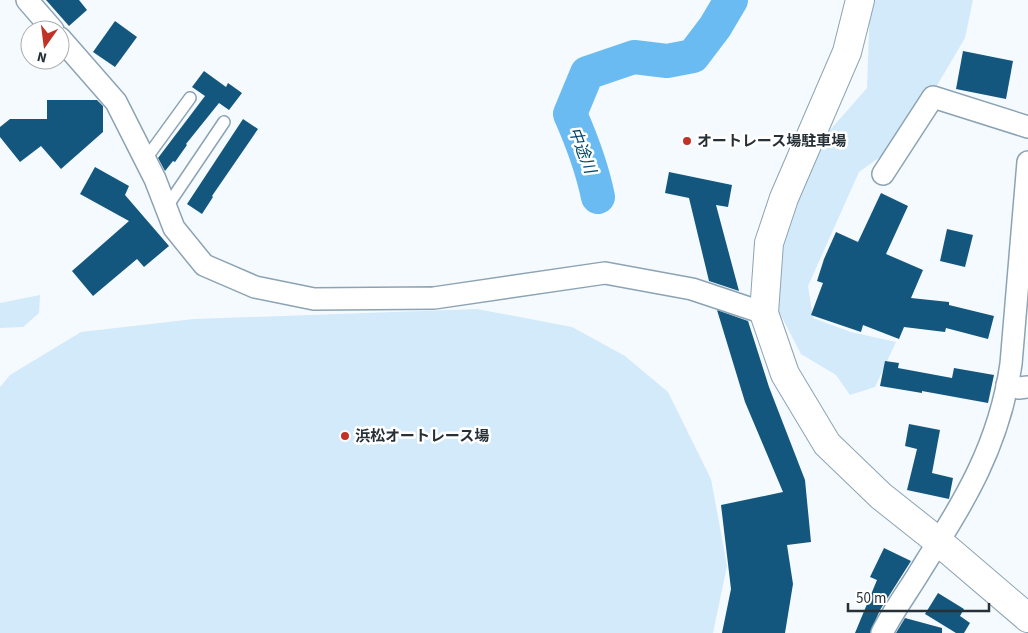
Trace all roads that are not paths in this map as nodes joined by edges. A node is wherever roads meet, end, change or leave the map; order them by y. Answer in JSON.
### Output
{"nodes":[{"id":1,"x":27,"y":0,"type":"edge"},
{"id":2,"x":860,"y":0,"type":"edge"},
{"id":3,"x":44,"y":20,"type":"edge"},
{"id":4,"x":70,"y":49,"type":"edge"},
{"id":5,"x":190,"y":98,"type":"dead end"},
{"id":6,"x":224,"y":122,"type":"dead end"},
{"id":7,"x":1028,"y":127,"type":"edge"},
{"id":8,"x":145,"y":160,"type":"junction"},
{"id":9,"x":1028,"y":162,"type":"edge"},
{"id":10,"x":883,"y":174,"type":"dead end"},
{"id":11,"x":166,"y":208,"type":"junction"},
{"id":12,"x":1025,"y":232,"type":"edge"},
{"id":13,"x":757,"y":310,"type":"junction"},
{"id":14,"x":1018,"y":386,"type":"edge"},
{"id":15,"x":939,"y":542,"type":"junction"},
{"id":16,"x":1028,"y":618,"type":"edge"},
{"id":17,"x":882,"y":633,"type":"edge"}],
"edges":[{"from":1,"to":3,"type":"street"},
{"from":2,"to":13,"type":"street"},
{"from":4,"to":8,"type":"street"},
{"from":5,"to":8,"type":"lane"},
{"from":6,"to":11,"type":"lane"},
{"from":7,"to":10,"type":"street"},
{"from":8,"to":11,"type":"street"},
{"from":9,"to":12,"type":"street"},
{"from":11,"to":13,"type":"street"},
{"from":12,"to":14,"type":"street"},
{"from":13,"to":15,"type":"street"},
{"from":14,"to":15,"type":"street"},
{"from":15,"to":16,"type":"street"},
{"from":15,"to":17,"type":"street"}]}
